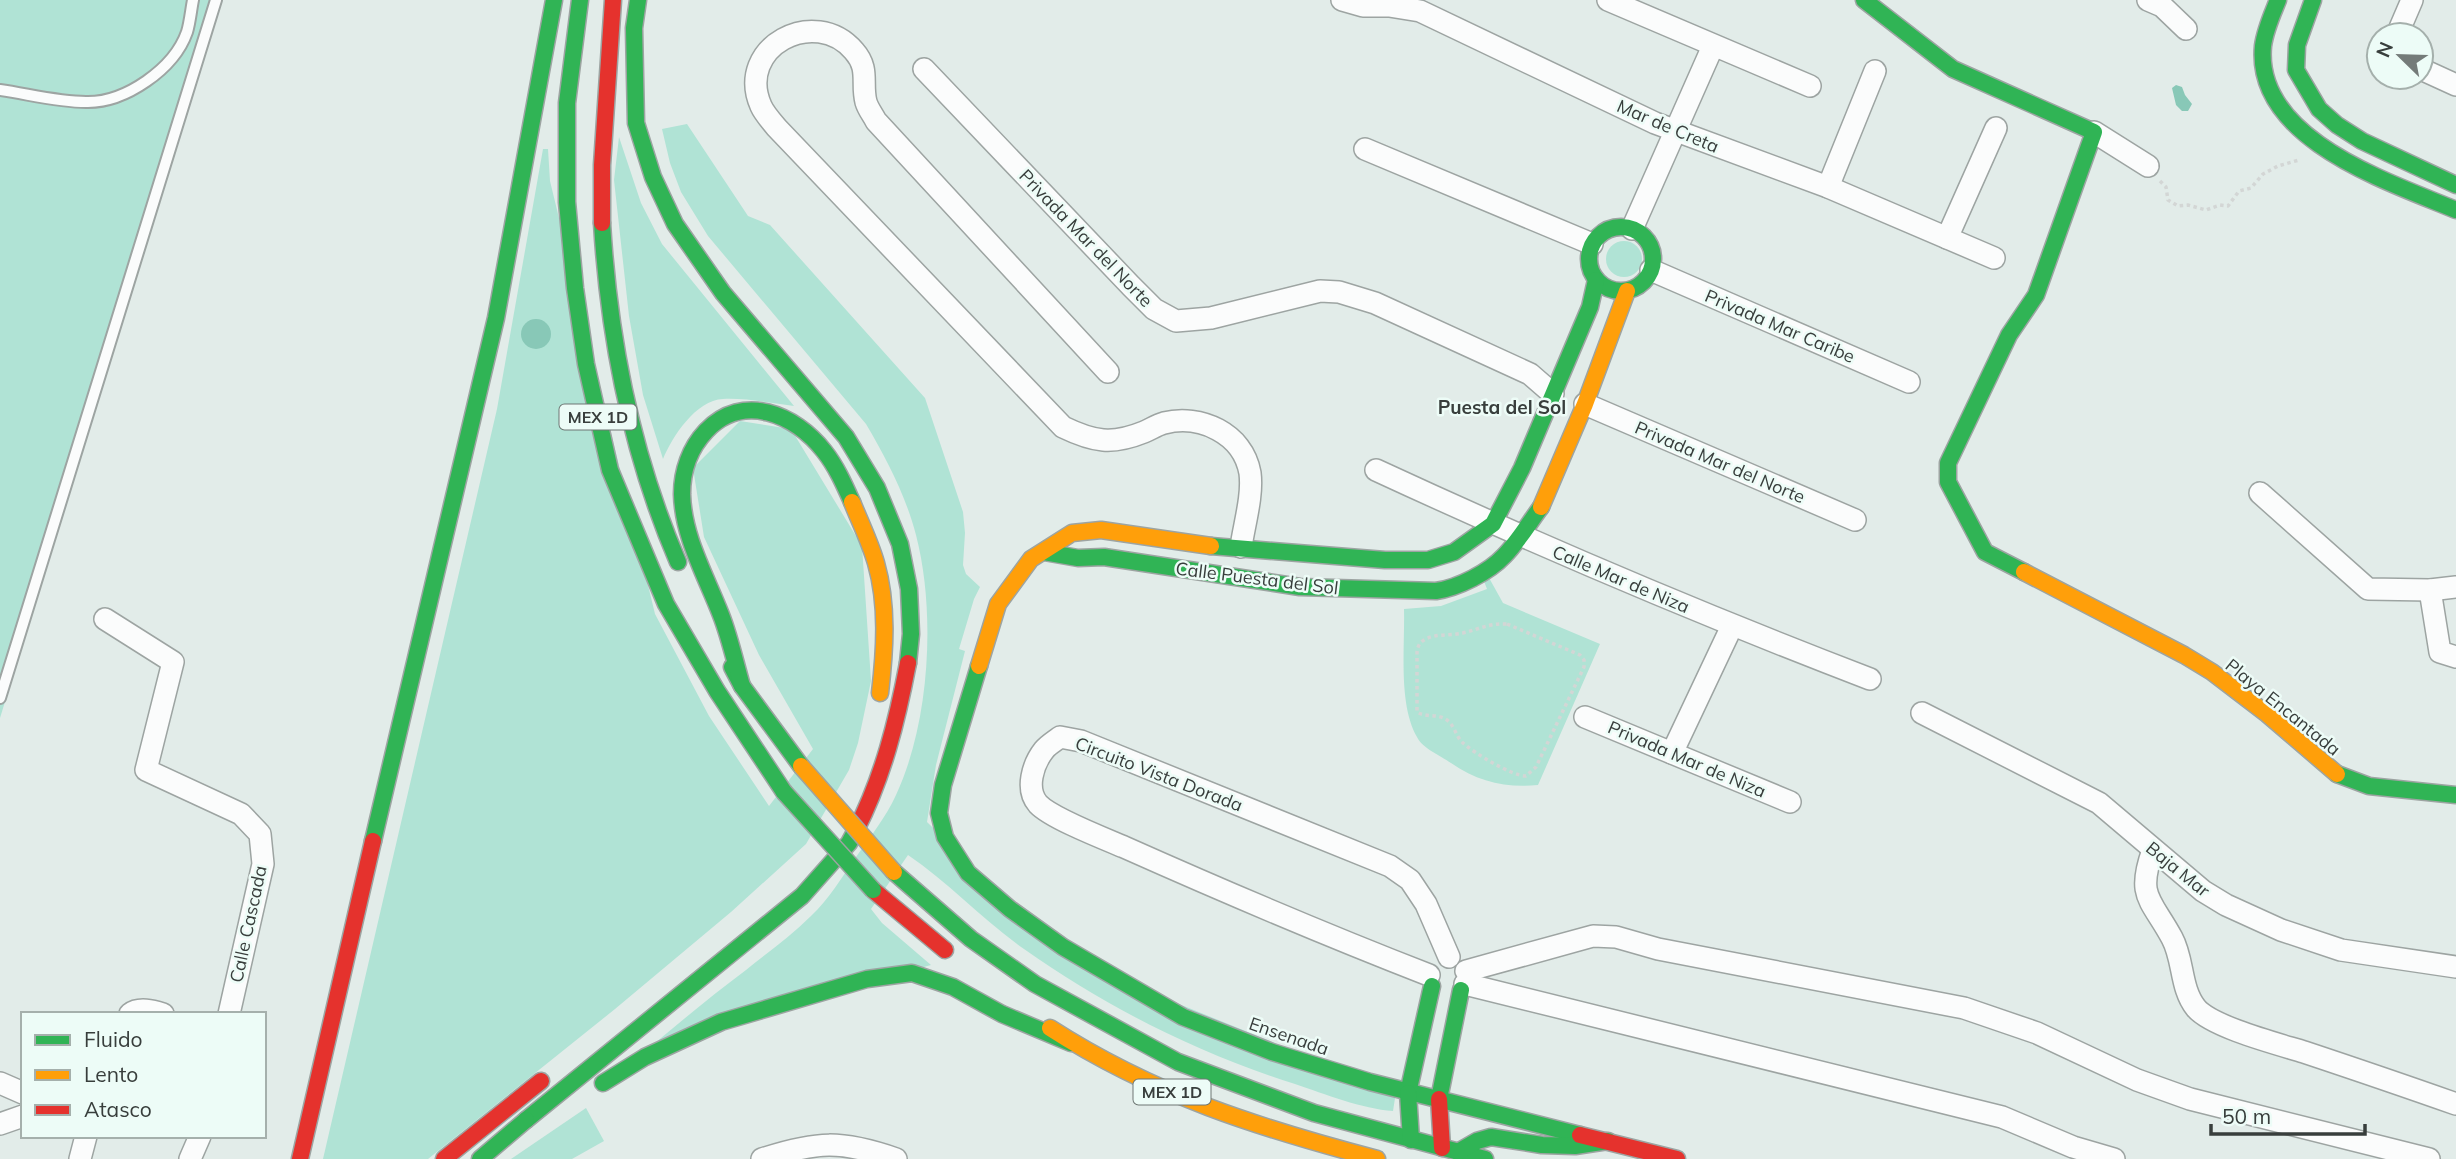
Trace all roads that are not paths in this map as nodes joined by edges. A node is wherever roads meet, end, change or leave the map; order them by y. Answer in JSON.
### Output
{"nodes":[{"id":1,"x":193,"y":0,"type":"edge"},
{"id":2,"x":216,"y":0,"type":"edge"},
{"id":3,"x":554,"y":0,"type":"edge"},
{"id":4,"x":580,"y":0,"type":"edge"},
{"id":5,"x":613,"y":0,"type":"edge"},
{"id":6,"x":638,"y":0,"type":"edge"},
{"id":7,"x":1342,"y":0,"type":"edge"},
{"id":8,"x":1608,"y":0,"type":"edge"},
{"id":9,"x":1864,"y":0,"type":"edge"},
{"id":10,"x":2278,"y":0,"type":"edge"},
{"id":11,"x":2313,"y":0,"type":"edge"},
{"id":12,"x":2412,"y":0,"type":"edge"},
{"id":13,"x":2158,"y":2,"type":"edge"},
{"id":14,"x":2403,"y":21,"type":"edge"},
{"id":15,"x":2186,"y":29,"type":"dead end"},
{"id":16,"x":1713,"y":46,"type":"junction"},
{"id":17,"x":924,"y":69,"type":"dead end"},
{"id":18,"x":2296,"y":70,"type":"junction"},
{"id":19,"x":1875,"y":71,"type":"dead end"},
{"id":20,"x":2435,"y":75,"type":"edge"},
{"id":21,"x":2266,"y":78,"type":"junction"},
{"id":22,"x":2456,"y":85,"type":"edge"},
{"id":23,"x":1810,"y":86,"type":"dead end"},
{"id":24,"x":0,"y":90,"type":"edge"},
{"id":25,"x":1996,"y":128,"type":"dead end"},
{"id":26,"x":1675,"y":130,"type":"junction"},
{"id":27,"x":2094,"y":132,"type":"junction"},
{"id":28,"x":1365,"y":149,"type":"dead end"},
{"id":29,"x":2148,"y":166,"type":"road end"},
{"id":30,"x":2456,"y":185,"type":"edge"},
{"id":31,"x":1828,"y":187,"type":"junction"},
{"id":32,"x":2456,"y":210,"type":"edge"},
{"id":33,"x":1632,"y":229,"type":"junction"},
{"id":34,"x":1947,"y":238,"type":"junction"},
{"id":35,"x":1592,"y":244,"type":"junction"},
{"id":36,"x":1994,"y":258,"type":"dead end"},
{"id":37,"x":1651,"y":270,"type":"junction"},
{"id":38,"x":1596,"y":280,"type":"junction"},
{"id":39,"x":1627,"y":291,"type":"junction"},
{"id":40,"x":1108,"y":372,"type":"dead end"},
{"id":41,"x":1909,"y":382,"type":"dead end"},
{"id":42,"x":1553,"y":394,"type":"junction"},
{"id":43,"x":1585,"y":404,"type":"junction"},
{"id":44,"x":1376,"y":470,"type":"dead end"},
{"id":45,"x":2260,"y":493,"type":"dead end"},
{"id":46,"x":1855,"y":520,"type":"dead end"},
{"id":47,"x":1493,"y":524,"type":"junction"},
{"id":48,"x":1521,"y":536,"type":"junction"},
{"id":49,"x":1241,"y":547,"type":"junction"},
{"id":50,"x":1044,"y":552,"type":"junction"},
{"id":51,"x":1301,"y":554,"type":"junction"},
{"id":52,"x":687,"y":581,"type":"dead end"},
{"id":53,"x":1300,"y":587,"type":"junction"},
{"id":54,"x":2456,"y":587,"type":"edge"},
{"id":55,"x":2430,"y":590,"type":"junction"},
{"id":56,"x":705,"y":618,"type":"dead end"},
{"id":57,"x":105,"y":619,"type":"dead end"},
{"id":58,"x":1732,"y":626,"type":"junction"},
{"id":59,"x":2456,"y":657,"type":"edge"},
{"id":60,"x":1870,"y":679,"type":"dead end"},
{"id":61,"x":742,"y":686,"type":"junction"},
{"id":62,"x":0,"y":698,"type":"edge"},
{"id":63,"x":878,"y":712,"type":"dead end"},
{"id":64,"x":1922,"y":713,"type":"dead end"},
{"id":65,"x":1585,"y":717,"type":"dead end"},
{"id":66,"x":1672,"y":753,"type":"junction"},
{"id":67,"x":849,"y":793,"type":"dead end"},
{"id":68,"x":2456,"y":794,"type":"edge"},
{"id":69,"x":1790,"y":802,"type":"dead end"},
{"id":70,"x":945,"y":837,"type":"joint"},
{"id":71,"x":2153,"y":850,"type":"junction"},
{"id":72,"x":811,"y":855,"type":"dead end"},
{"id":73,"x":1449,"y":957,"type":"junction"},
{"id":74,"x":957,"y":961,"type":"dead end"},
{"id":75,"x":2456,"y":967,"type":"edge"},
{"id":76,"x":1431,"y":981,"type":"junction"},
{"id":77,"x":1464,"y":982,"type":"junction"},
{"id":78,"x":1006,"y":998,"type":"dead end"},
{"id":79,"x":132,"y":1012,"type":"edge"},
{"id":80,"x":155,"y":1012,"type":"edge"},
{"id":81,"x":229,"y":1012,"type":"edge"},
{"id":82,"x":1420,"y":1041,"type":"junction"},
{"id":83,"x":1071,"y":1042,"type":"junction"},
{"id":84,"x":1449,"y":1047,"type":"junction"},
{"id":85,"x":553,"y":1072,"type":"dead end"},
{"id":86,"x":0,"y":1083,"type":"edge"},
{"id":87,"x":21,"y":1092,"type":"edge"},
{"id":88,"x":1409,"y":1093,"type":"junction"},
{"id":89,"x":1439,"y":1099,"type":"junction"},
{"id":90,"x":2456,"y":1104,"type":"edge"},
{"id":91,"x":21,"y":1117,"type":"edge"},
{"id":92,"x":526,"y":1120,"type":"junction"},
{"id":93,"x":0,"y":1124,"type":"edge"},
{"id":94,"x":85,"y":1138,"type":"edge"},
{"id":95,"x":200,"y":1138,"type":"edge"},
{"id":96,"x":1411,"y":1140,"type":"junction"},
{"id":97,"x":1608,"y":1141,"type":"junction"},
{"id":98,"x":1442,"y":1148,"type":"junction"},
{"id":99,"x":1458,"y":1152,"type":"junction"},
{"id":100,"x":80,"y":1159,"type":"edge"},
{"id":101,"x":190,"y":1159,"type":"edge"},
{"id":102,"x":300,"y":1159,"type":"edge"},
{"id":103,"x":444,"y":1159,"type":"edge"},
{"id":104,"x":480,"y":1159,"type":"edge"},
{"id":105,"x":762,"y":1159,"type":"edge"},
{"id":106,"x":896,"y":1159,"type":"edge"},
{"id":107,"x":1377,"y":1159,"type":"edge"},
{"id":108,"x":1485,"y":1159,"type":"edge"},
{"id":109,"x":1677,"y":1159,"type":"edge"},
{"id":110,"x":2114,"y":1159,"type":"edge"},
{"id":111,"x":2429,"y":1159,"type":"edge"}],
"edges":[{"from":1,"to":24,"type":"lane"},
{"from":2,"to":62,"type":"lane"},
{"from":3,"to":102,"type":"main road"},
{"from":4,"to":74,"type":"main road","number":"MEX 1D","bridge":true},
{"from":5,"to":52,"type":"main road","number":"MEX 1D"},
{"from":6,"to":92,"type":"main road"},
{"from":7,"to":26,"type":"street","name":"Mar de Creta"},
{"from":8,"to":16,"type":"street"},
{"from":9,"to":27,"type":"main road"},
{"from":10,"to":21,"type":"main road"},
{"from":11,"to":18,"type":"main road"},
{"from":12,"to":14,"type":"street"},
{"from":13,"to":15,"type":"street"},
{"from":16,"to":23,"type":"street"},
{"from":16,"to":26,"type":"street"},
{"from":17,"to":42,"type":"street","name":"Privada Mar del Norte"},
{"from":18,"to":21,"type":"main road"},
{"from":18,"to":30,"type":"main road"},
{"from":19,"to":31,"type":"street"},
{"from":20,"to":22,"type":"street"},
{"from":21,"to":32,"type":"main road"},
{"from":25,"to":34,"type":"street"},
{"from":26,"to":31,"type":"street","name":"Mar de Creta"},
{"from":26,"to":33,"type":"street"},
{"from":27,"to":29,"type":"street"},
{"from":27,"to":68,"type":"main road","name":"Playa Encantada"},
{"from":28,"to":35,"type":"street"},
{"from":31,"to":34,"type":"street","name":"Mar de Creta"},
{"from":33,"to":35,"type":"main road"},
{"from":33,"to":37,"type":"main road"},
{"from":34,"to":36,"type":"street","name":"Mar de Creta"},
{"from":35,"to":38,"type":"main road"},
{"from":37,"to":39,"type":"main road"},
{"from":37,"to":41,"type":"street","name":"Privada Mar Caribe"},
{"from":38,"to":39,"type":"main road"},
{"from":38,"to":42,"type":"main road","name":"Calle Puesta del Sol"},
{"from":39,"to":43,"type":"main road","name":"Calle Puesta del Sol"},
{"from":40,"to":49,"type":"street"},
{"from":42,"to":47,"type":"main road","name":"Calle Puesta del Sol"},
{"from":43,"to":46,"type":"street","name":"Privada Mar del Norte"},
{"from":43,"to":48,"type":"main road","name":"Calle Puesta del Sol"},
{"from":44,"to":47,"type":"street","name":"Calle Mar de Niza"},
{"from":45,"to":55,"type":"street"},
{"from":47,"to":48,"type":"street","name":"Calle Mar de Niza"},
{"from":47,"to":51,"type":"main road","name":"Calle Puesta del Sol"},
{"from":48,"to":53,"type":"main road","name":"Calle Puesta del Sol"},
{"from":48,"to":58,"type":"street","name":"Calle Mar de Niza"},
{"from":49,"to":50,"type":"main road","name":"Calle Puesta del Sol"},
{"from":49,"to":51,"type":"main road","name":"Calle Puesta del Sol"},
{"from":50,"to":53,"type":"main road","name":"Calle Puesta del Sol"},
{"from":50,"to":70,"type":"main road","name":"Calle Puesta del Sol"},
{"from":51,"to":53,"type":"main road"},
{"from":54,"to":55,"type":"street"},
{"from":55,"to":59,"type":"street"},
{"from":56,"to":61,"type":"main road","number":"MEX 1D"},
{"from":57,"to":81,"type":"street","name":"Calle Cascada"},
{"from":58,"to":60,"type":"street","name":"Calle Mar de Niza"},
{"from":58,"to":66,"type":"street"},
{"from":61,"to":63,"type":"main road"},
{"from":61,"to":96,"type":"main road","number":"MEX 1D","bridge":true},
{"from":64,"to":71,"type":"street","name":"Baja Mar"},
{"from":65,"to":66,"type":"street","name":"Privada Mar de Niza"},
{"from":66,"to":69,"type":"street","name":"Privada Mar de Niza"},
{"from":67,"to":72,"type":"main road"},
{"from":70,"to":88,"type":"main road","name":"Ensenada"},
{"from":71,"to":75,"type":"street","name":"Baja Mar"},
{"from":71,"to":90,"type":"street"},
{"from":73,"to":76,"type":"street"},
{"from":73,"to":76,"type":"street","name":"Circuito Vista Dorada"},
{"from":73,"to":77,"type":"street"},
{"from":76,"to":77,"type":"street"},
{"from":76,"to":82,"type":"main road"},
{"from":77,"to":84,"type":"main road"},
{"from":77,"to":110,"type":"street"},
{"from":77,"to":111,"type":"street"},
{"from":78,"to":83,"type":"main road","number":"MEX 1D"},
{"from":79,"to":80,"type":"street"},
{"from":82,"to":84,"type":"main road"},
{"from":82,"to":88,"type":"main road"},
{"from":83,"to":92,"type":"main road"},
{"from":83,"to":107,"type":"main road","number":"MEX 1D"},
{"from":84,"to":89,"type":"main road"},
{"from":85,"to":103,"type":"main road"},
{"from":86,"to":87,"type":"street"},
{"from":88,"to":89,"type":"main road","name":"Ensenada"},
{"from":88,"to":96,"type":"main road"},
{"from":89,"to":97,"type":"main road","name":"Ensenada"},
{"from":89,"to":98,"type":"main road"},
{"from":91,"to":93,"type":"street"},
{"from":92,"to":104,"type":"main road"},
{"from":94,"to":100,"type":"street"},
{"from":95,"to":101,"type":"street"},
{"from":96,"to":98,"type":"main road","number":"MEX 1D"},
{"from":97,"to":99,"type":"main road"},
{"from":97,"to":109,"type":"main road","name":"Ensenada"},
{"from":98,"to":99,"type":"main road","number":"MEX 1D"},
{"from":99,"to":108,"type":"main road","number":"MEX 1D"},
{"from":105,"to":106,"type":"street"}]}
